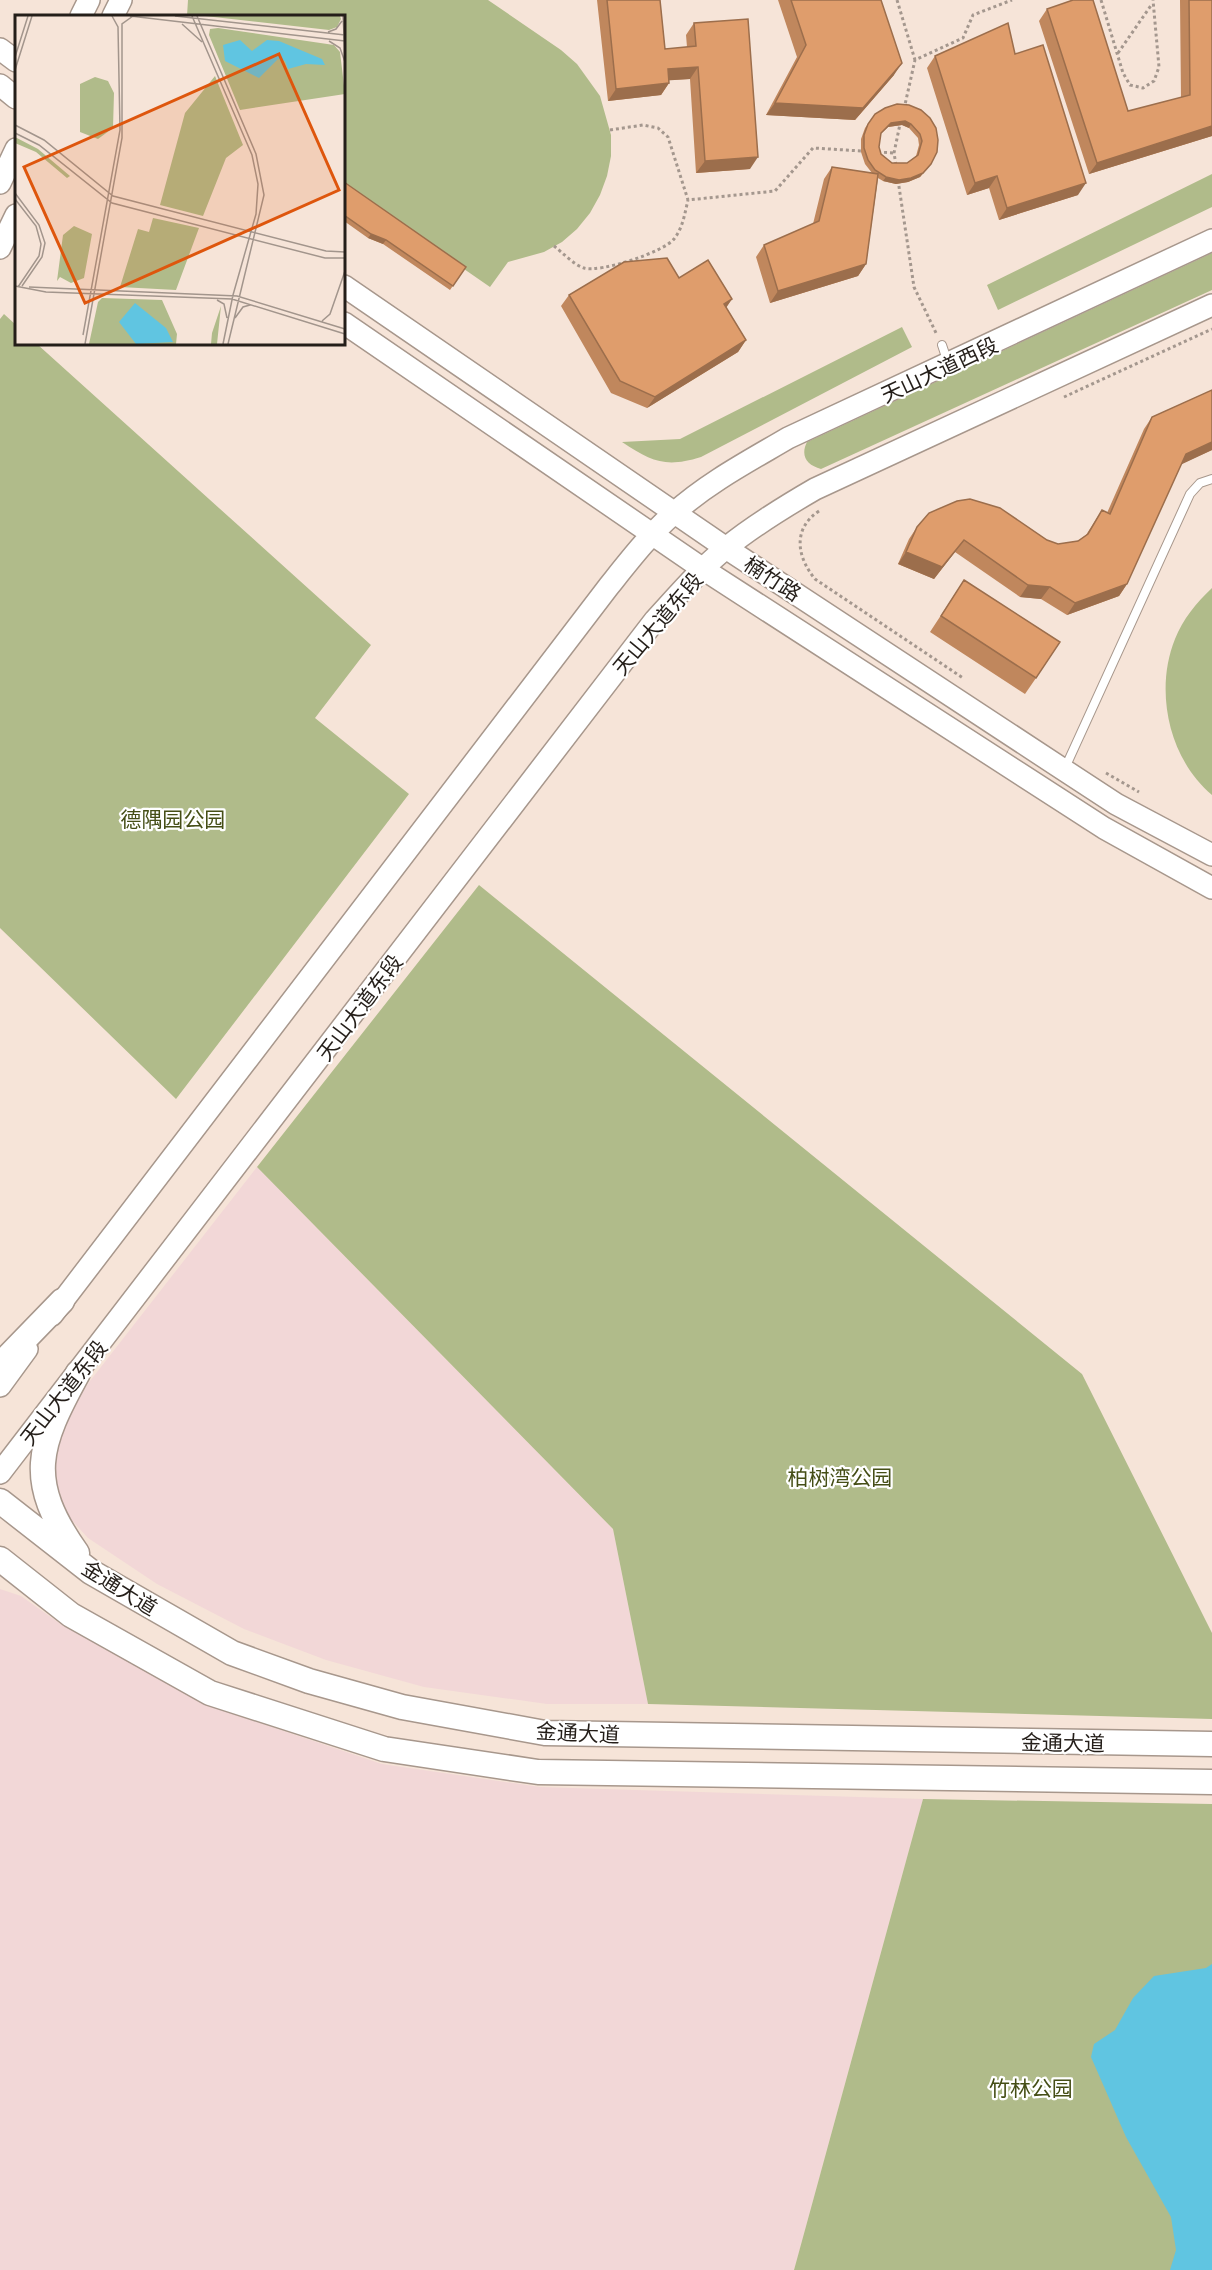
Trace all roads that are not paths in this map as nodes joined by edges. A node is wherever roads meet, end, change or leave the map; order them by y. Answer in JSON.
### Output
{"nodes":[{"id":1,"x":89,"y":0,"type":"edge"},
{"id":2,"x":121,"y":0,"type":"edge"},
{"id":3,"x":82,"y":15,"type":"edge"},
{"id":4,"x":114,"y":15,"type":"edge"},
{"id":5,"x":0,"y":49,"type":"edge"},
{"id":6,"x":15,"y":60,"type":"edge"},
{"id":7,"x":0,"y":86,"type":"edge"},
{"id":8,"x":15,"y":97,"type":"edge"},
{"id":9,"x":15,"y":152,"type":"edge"},
{"id":10,"x":0,"y":183,"type":"edge"},
{"id":11,"x":15,"y":217,"type":"edge"},
{"id":12,"x":1212,"y":240,"type":"edge"},
{"id":13,"x":0,"y":248,"type":"edge"},
{"id":14,"x":345,"y":287,"type":"edge"},
{"id":15,"x":1212,"y":305,"type":"edge"},
{"id":16,"x":345,"y":324,"type":"edge"},
{"id":17,"x":1212,"y":479,"type":"edge"},
{"id":18,"x":674,"y":512,"type":"junction"},
{"id":19,"x":651,"y":534,"type":"junction"},
{"id":20,"x":726,"y":548,"type":"junction"},
{"id":21,"x":703,"y":569,"type":"junction"},
{"id":22,"x":1064,"y":770,"type":"junction"},
{"id":23,"x":1212,"y":855,"type":"edge"},
{"id":24,"x":1212,"y":888,"type":"edge"},
{"id":25,"x":62,"y":1302,"type":"junction"},
{"id":26,"x":0,"y":1365,"type":"edge"},
{"id":27,"x":78,"y":1373,"type":"junction"},
{"id":28,"x":0,"y":1386,"type":"edge"},
{"id":29,"x":0,"y":1473,"type":"edge"},
{"id":30,"x":0,"y":1501,"type":"edge"},
{"id":31,"x":0,"y":1559,"type":"edge"},
{"id":32,"x":91,"y":1572,"type":"junction"},
{"id":33,"x":1212,"y":1744,"type":"edge"},
{"id":34,"x":1212,"y":1782,"type":"edge"}],
"edges":[{"from":1,"to":3,"type":"main road"},
{"from":2,"to":4,"type":"main road"},
{"from":5,"to":6,"type":"main road"},
{"from":7,"to":8,"type":"main road"},
{"from":9,"to":10,"type":"main road"},
{"from":11,"to":13,"type":"main road"},
{"from":12,"to":18,"type":"main road","name":"天山大道西段"},
{"from":14,"to":18,"type":"main road","name":"楠竹路"},
{"from":15,"to":20,"type":"main road"},
{"from":16,"to":19,"type":"main road","name":"楠竹路"},
{"from":17,"to":22,"type":"lane"},
{"from":18,"to":19,"type":"main road"},
{"from":18,"to":20,"type":"main road","name":"楠竹路"},
{"from":19,"to":21,"type":"main road","name":"楠竹路"},
{"from":19,"to":25,"type":"main road"},
{"from":20,"to":21,"type":"main road","name":"天山大道东段"},
{"from":20,"to":22,"type":"main road","name":"楠竹路"},
{"from":21,"to":24,"type":"main road","name":"楠竹路"},
{"from":21,"to":27,"type":"main road","name":"天山大道东段"},
{"from":22,"to":23,"type":"main road","name":"楠竹路"},
{"from":25,"to":26,"type":"main road"},
{"from":25,"to":28,"type":"main road"},
{"from":27,"to":29,"type":"main road","name":"天山大道东段"},
{"from":27,"to":32,"type":"main road"},
{"from":30,"to":32,"type":"main road","name":"金通大道"},
{"from":31,"to":34,"type":"main road","name":"金通大道"},
{"from":32,"to":33,"type":"main road","name":"金通大道"}]}
